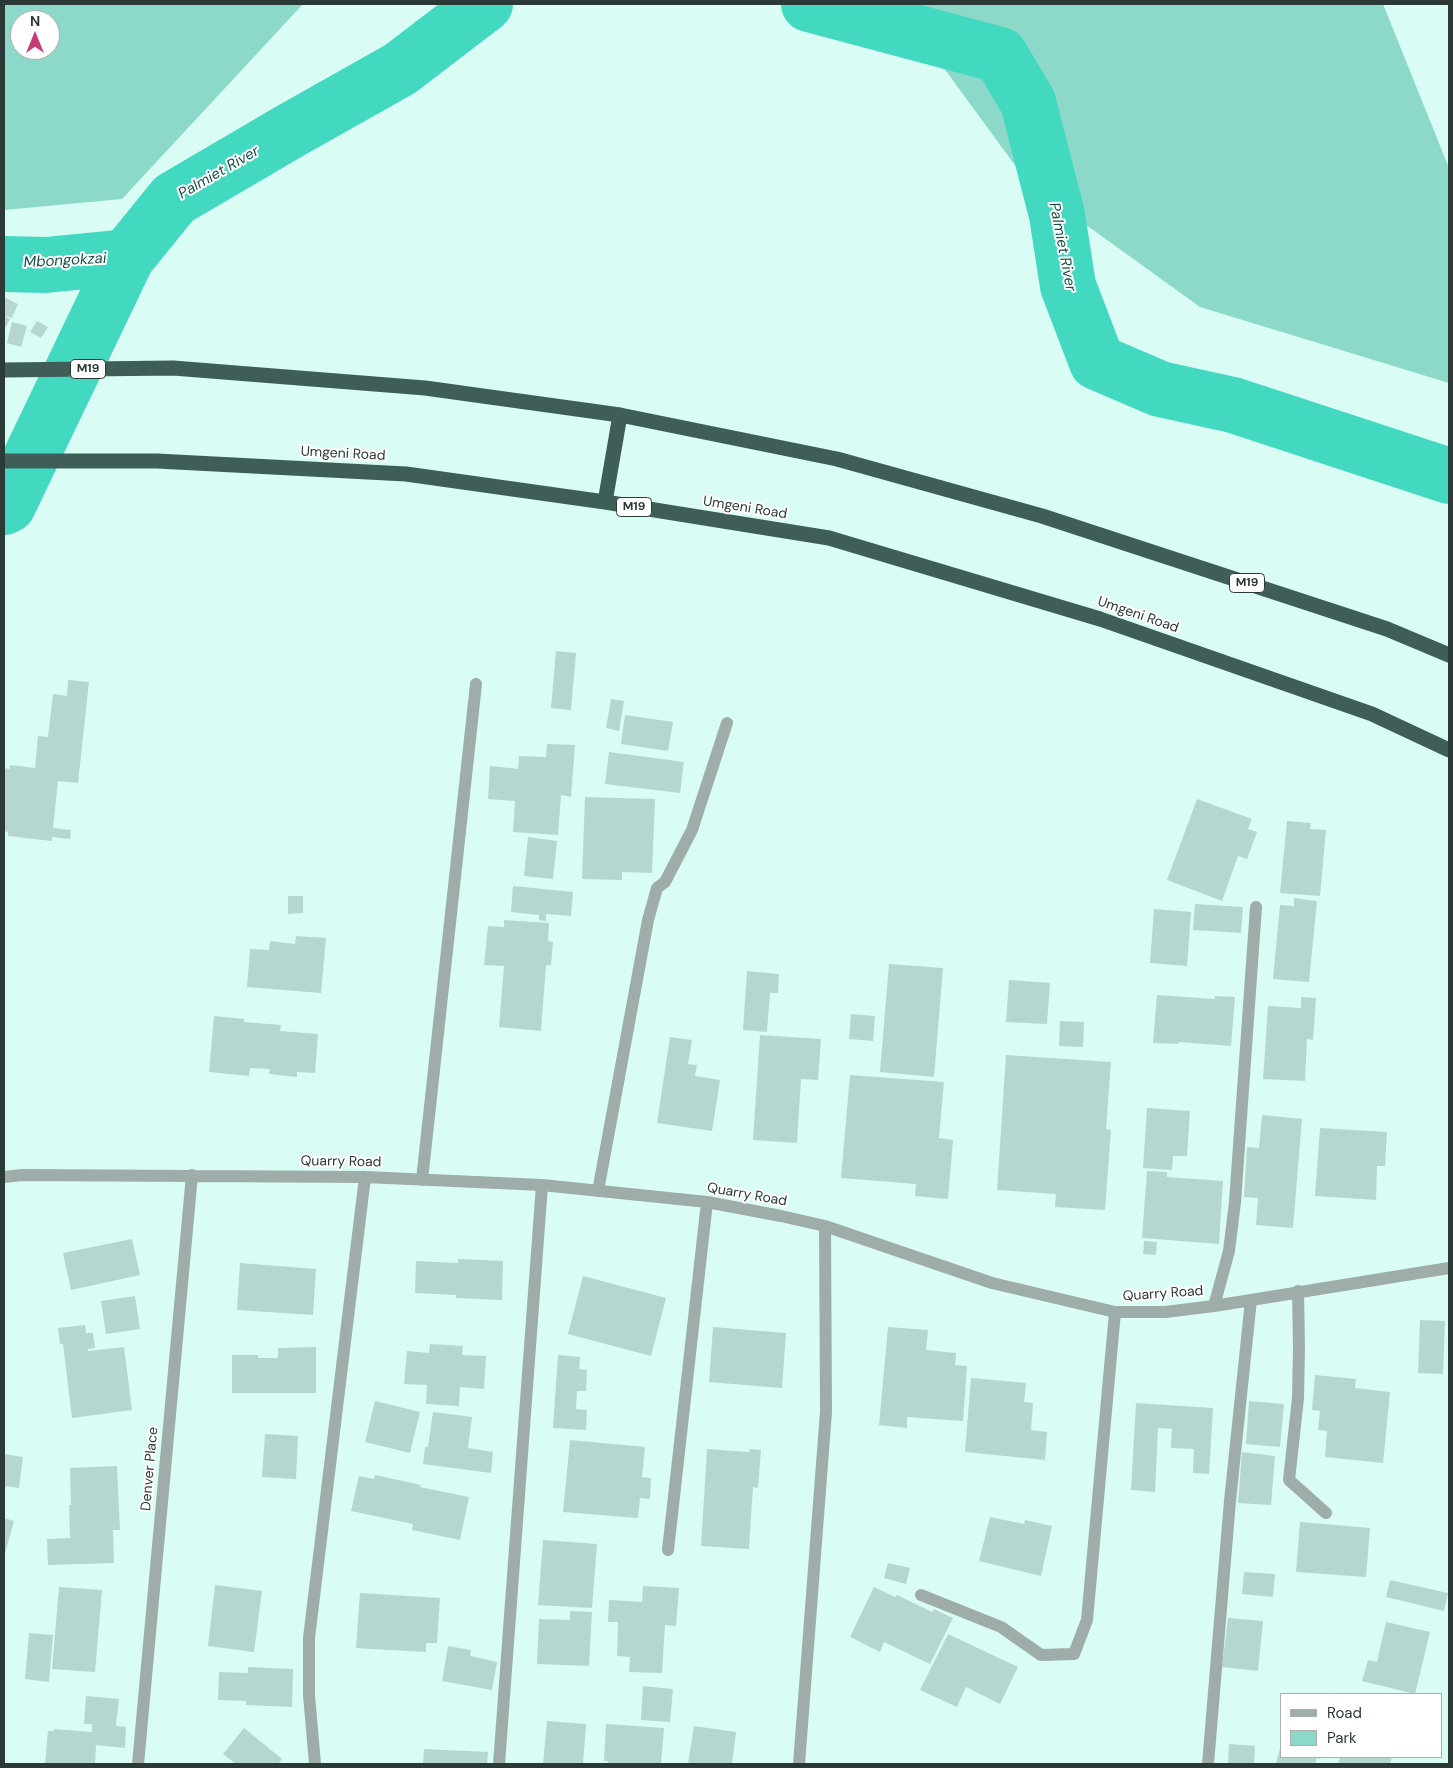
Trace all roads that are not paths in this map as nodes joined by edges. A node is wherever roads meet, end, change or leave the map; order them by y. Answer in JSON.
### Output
{"nodes":[{"id":1,"x":4,"y":370,"type":"edge"},
{"id":2,"x":620,"y":415,"type":"junction"},
{"id":3,"x":4,"y":461,"type":"edge"},
{"id":4,"x":605,"y":502,"type":"junction"},
{"id":5,"x":1449,"y":656,"type":"edge"},
{"id":6,"x":476,"y":684,"type":"dead end"},
{"id":7,"x":727,"y":723,"type":"dead end"},
{"id":8,"x":1449,"y":750,"type":"edge"},
{"id":9,"x":1256,"y":907,"type":"dead end"},
{"id":10,"x":4,"y":1169,"type":"edge"},
{"id":11,"x":22,"y":1176,"type":"junction"},
{"id":12,"x":192,"y":1176,"type":"junction"},
{"id":13,"x":4,"y":1177,"type":"edge"},
{"id":14,"x":365,"y":1177,"type":"junction"},
{"id":15,"x":422,"y":1180,"type":"junction"},
{"id":16,"x":542,"y":1185,"type":"junction"},
{"id":17,"x":598,"y":1191,"type":"junction"},
{"id":18,"x":706,"y":1202,"type":"junction"},
{"id":19,"x":825,"y":1226,"type":"junction"},
{"id":20,"x":1449,"y":1268,"type":"edge"},
{"id":21,"x":1298,"y":1291,"type":"junction"},
{"id":22,"x":1252,"y":1300,"type":"junction"},
{"id":23,"x":1214,"y":1306,"type":"junction"},
{"id":24,"x":1115,"y":1312,"type":"junction"},
{"id":25,"x":1326,"y":1513,"type":"dead end"},
{"id":26,"x":668,"y":1550,"type":"dead end"},
{"id":27,"x":921,"y":1595,"type":"dead end"},
{"id":28,"x":138,"y":1764,"type":"edge"},
{"id":29,"x":315,"y":1764,"type":"edge"},
{"id":30,"x":499,"y":1764,"type":"edge"},
{"id":31,"x":799,"y":1764,"type":"edge"},
{"id":32,"x":1208,"y":1764,"type":"edge"}],
"edges":[{"from":1,"to":2,"type":"highway","number":"M19"},
{"from":2,"to":4,"type":"highway"},
{"from":2,"to":5,"type":"highway","number":"M19"},
{"from":3,"to":4,"type":"highway","name":"Umgeni Road","number":"M19"},
{"from":4,"to":8,"type":"highway","name":"Umgeni Road","number":"M19"},
{"from":6,"to":15,"type":"street"},
{"from":7,"to":17,"type":"street"},
{"from":9,"to":23,"type":"street"},
{"from":10,"to":11,"type":"street","name":"Quarry Road"},
{"from":11,"to":12,"type":"street","name":"Quarry Road"},
{"from":11,"to":13,"type":"street","name":"Quarry Road"},
{"from":12,"to":14,"type":"street","name":"Quarry Road"},
{"from":12,"to":28,"type":"street","name":"Denver Place"},
{"from":14,"to":15,"type":"street","name":"Quarry Road"},
{"from":14,"to":29,"type":"street"},
{"from":15,"to":16,"type":"street","name":"Quarry Road"},
{"from":16,"to":17,"type":"street","name":"Quarry Road"},
{"from":16,"to":30,"type":"street"},
{"from":17,"to":18,"type":"street","name":"Quarry Road"},
{"from":18,"to":19,"type":"street","name":"Quarry Road"},
{"from":18,"to":26,"type":"street"},
{"from":19,"to":24,"type":"street","name":"Quarry Road"},
{"from":19,"to":31,"type":"street"},
{"from":20,"to":21,"type":"street","name":"Quarry Road"},
{"from":21,"to":22,"type":"street","name":"Quarry Road"},
{"from":21,"to":25,"type":"street"},
{"from":22,"to":23,"type":"street","name":"Quarry Road"},
{"from":22,"to":32,"type":"street"},
{"from":23,"to":24,"type":"street","name":"Quarry Road"},
{"from":24,"to":27,"type":"street"}]}
